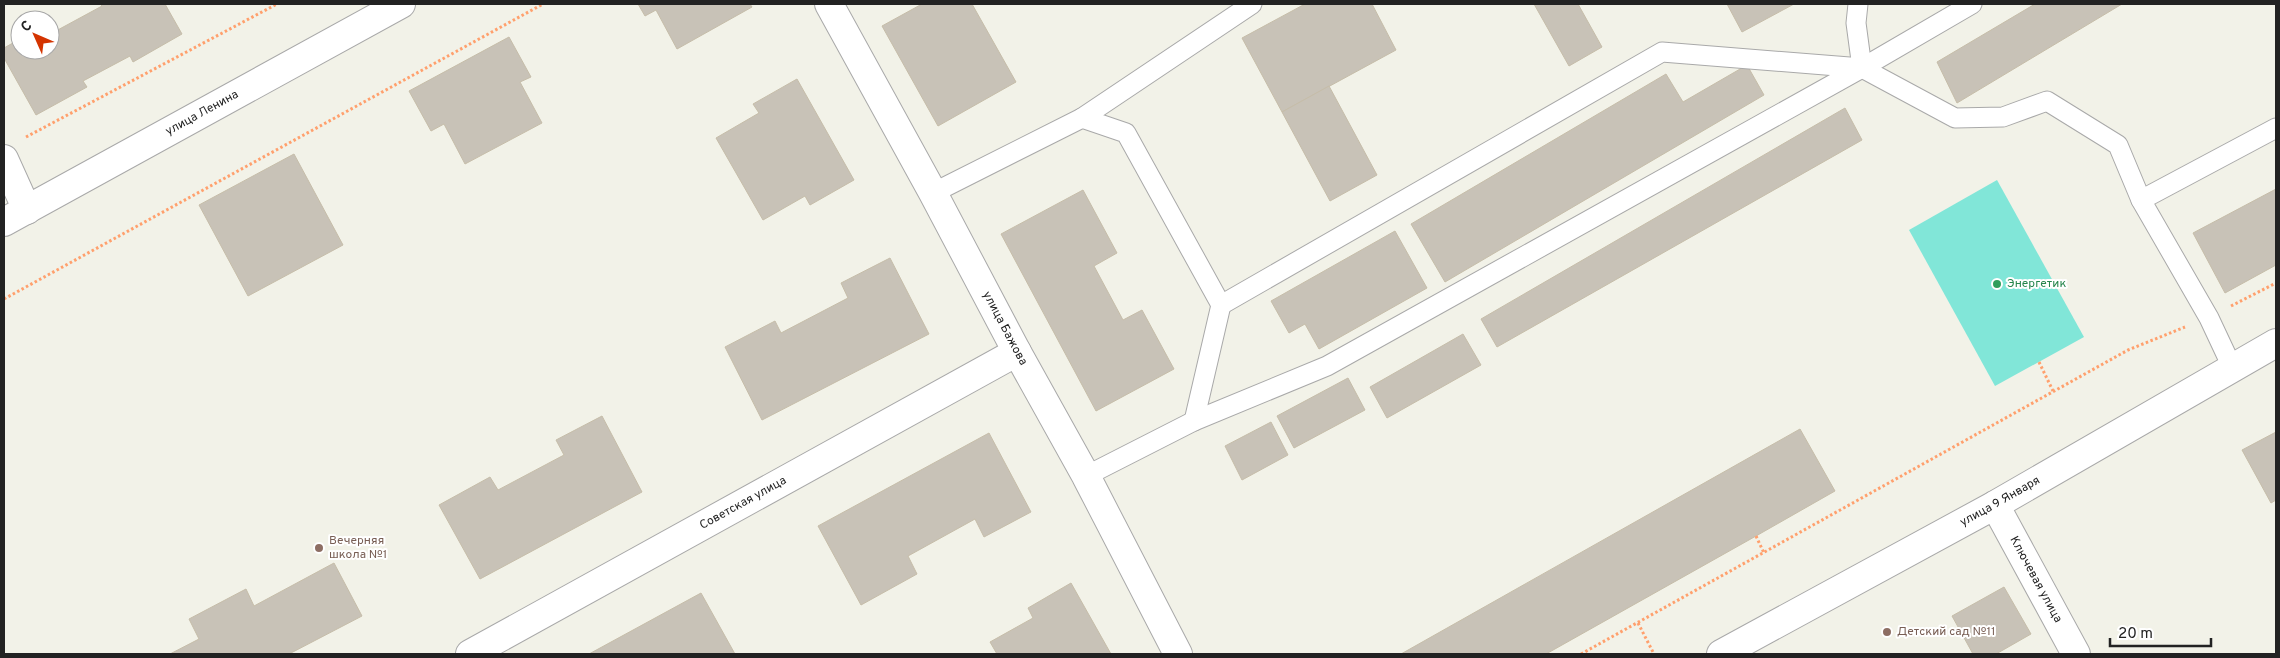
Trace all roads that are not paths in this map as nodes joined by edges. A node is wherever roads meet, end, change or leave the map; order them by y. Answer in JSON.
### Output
{"nodes":[{"id":1,"x":401,"y":4,"type":"edge"},
{"id":2,"x":829,"y":4,"type":"edge"},
{"id":3,"x":1252,"y":4,"type":"edge"},
{"id":4,"x":1858,"y":4,"type":"edge"},
{"id":5,"x":1972,"y":4,"type":"edge"},
{"id":6,"x":1862,"y":68,"type":"junction"},
{"id":7,"x":1082,"y":118,"type":"junction"},
{"id":8,"x":2276,"y":128,"type":"edge"},
{"id":9,"x":4,"y":159,"type":"edge"},
{"id":10,"x":933,"y":192,"type":"junction"},
{"id":11,"x":2141,"y":200,"type":"junction"},
{"id":12,"x":28,"y":210,"type":"junction"},
{"id":13,"x":4,"y":222,"type":"edge"},
{"id":14,"x":1221,"y":305,"type":"junction"},
{"id":15,"x":2276,"y":343,"type":"edge"},
{"id":16,"x":1017,"y":352,"type":"junction"},
{"id":17,"x":2232,"y":367,"type":"junction"},
{"id":18,"x":1194,"y":421,"type":"junction"},
{"id":19,"x":1086,"y":476,"type":"junction"},
{"id":20,"x":1995,"y":505,"type":"junction"},
{"id":21,"x":470,"y":654,"type":"edge"},
{"id":22,"x":1178,"y":654,"type":"edge"},
{"id":23,"x":1721,"y":654,"type":"edge"},
{"id":24,"x":2076,"y":654,"type":"edge"}],
"edges":[{"from":1,"to":12,"type":"street","name":"улица Ленина"},
{"from":2,"to":10,"type":"street","name":"улица Бажова"},
{"from":3,"to":7,"type":"lane"},
{"from":4,"to":6,"type":"lane"},
{"from":5,"to":6,"type":"lane"},
{"from":6,"to":11,"type":"lane"},
{"from":6,"to":14,"type":"lane"},
{"from":6,"to":18,"type":"lane"},
{"from":7,"to":10,"type":"lane"},
{"from":7,"to":14,"type":"lane"},
{"from":8,"to":11,"type":"lane"},
{"from":9,"to":12,"type":"street"},
{"from":10,"to":16,"type":"street","name":"улица Бажова"},
{"from":11,"to":17,"type":"lane"},
{"from":12,"to":13,"type":"street","name":"улица Ленина"},
{"from":14,"to":18,"type":"lane"},
{"from":15,"to":17,"type":"street","name":"улица 9 Января"},
{"from":16,"to":19,"type":"street","name":"улица Бажова"},
{"from":16,"to":21,"type":"street","name":"Советская улица"},
{"from":17,"to":20,"type":"street","name":"улица 9 Января"},
{"from":18,"to":19,"type":"lane"},
{"from":19,"to":22,"type":"street","name":"улица Бажова"},
{"from":20,"to":23,"type":"street","name":"улица 9 Января"},
{"from":20,"to":24,"type":"street","name":"Ключевая улица"}]}
